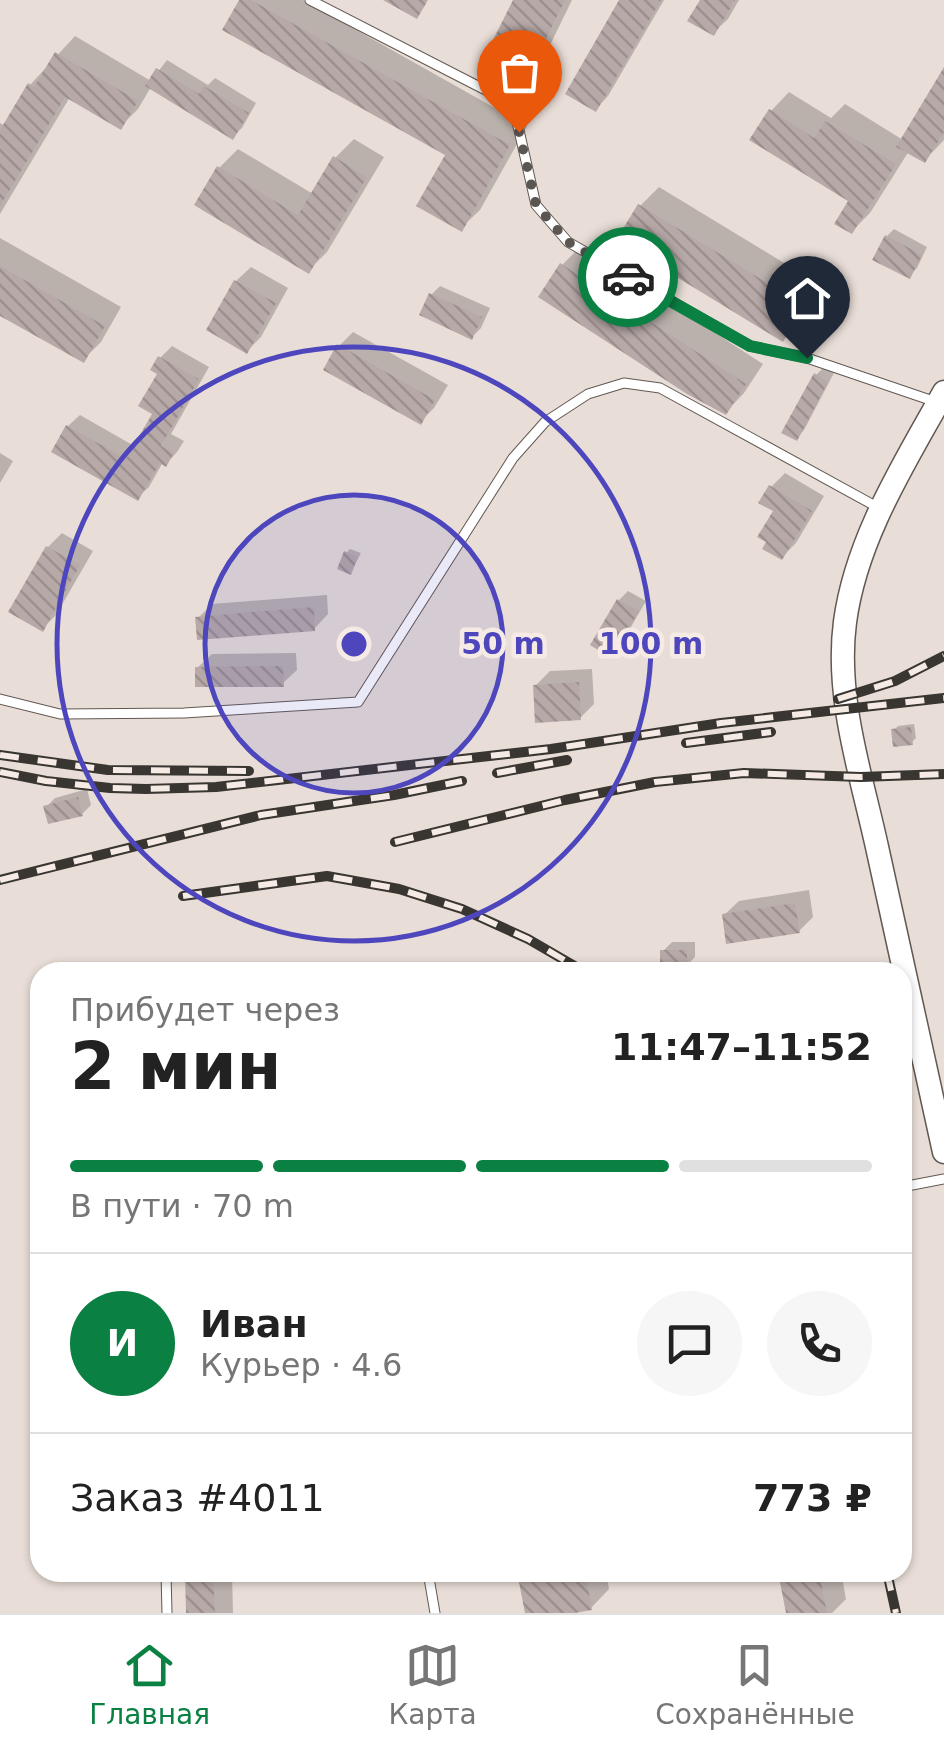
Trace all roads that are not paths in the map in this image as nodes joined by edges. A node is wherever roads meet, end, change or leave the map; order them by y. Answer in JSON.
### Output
{"nodes":[{"id":1,"x":310,"y":0,"type":"edge"},
{"id":2,"x":941,"y":397,"type":"edge"},
{"id":3,"x":881,"y":510,"type":"junction"},
{"id":4,"x":0,"y":699,"type":"edge"},
{"id":5,"x":902,"y":962,"type":"edge"},
{"id":6,"x":912,"y":1008,"type":"edge"},
{"id":7,"x":944,"y":1152,"type":"edge"},
{"id":8,"x":944,"y":1179,"type":"edge"},
{"id":9,"x":912,"y":1185,"type":"edge"},
{"id":10,"x":166,"y":1582,"type":"edge"},
{"id":11,"x":430,"y":1582,"type":"edge"},
{"id":12,"x":168,"y":1613,"type":"edge"},
{"id":13,"x":435,"y":1613,"type":"edge"}],
"edges":[{"from":1,"to":2,"type":"lane"},
{"from":2,"to":3,"type":"street"},
{"from":3,"to":4,"type":"lane"},
{"from":3,"to":5,"type":"street"},
{"from":6,"to":7,"type":"street"},
{"from":8,"to":9,"type":"lane"},
{"from":10,"to":12,"type":"lane"},
{"from":11,"to":13,"type":"lane"}]}
